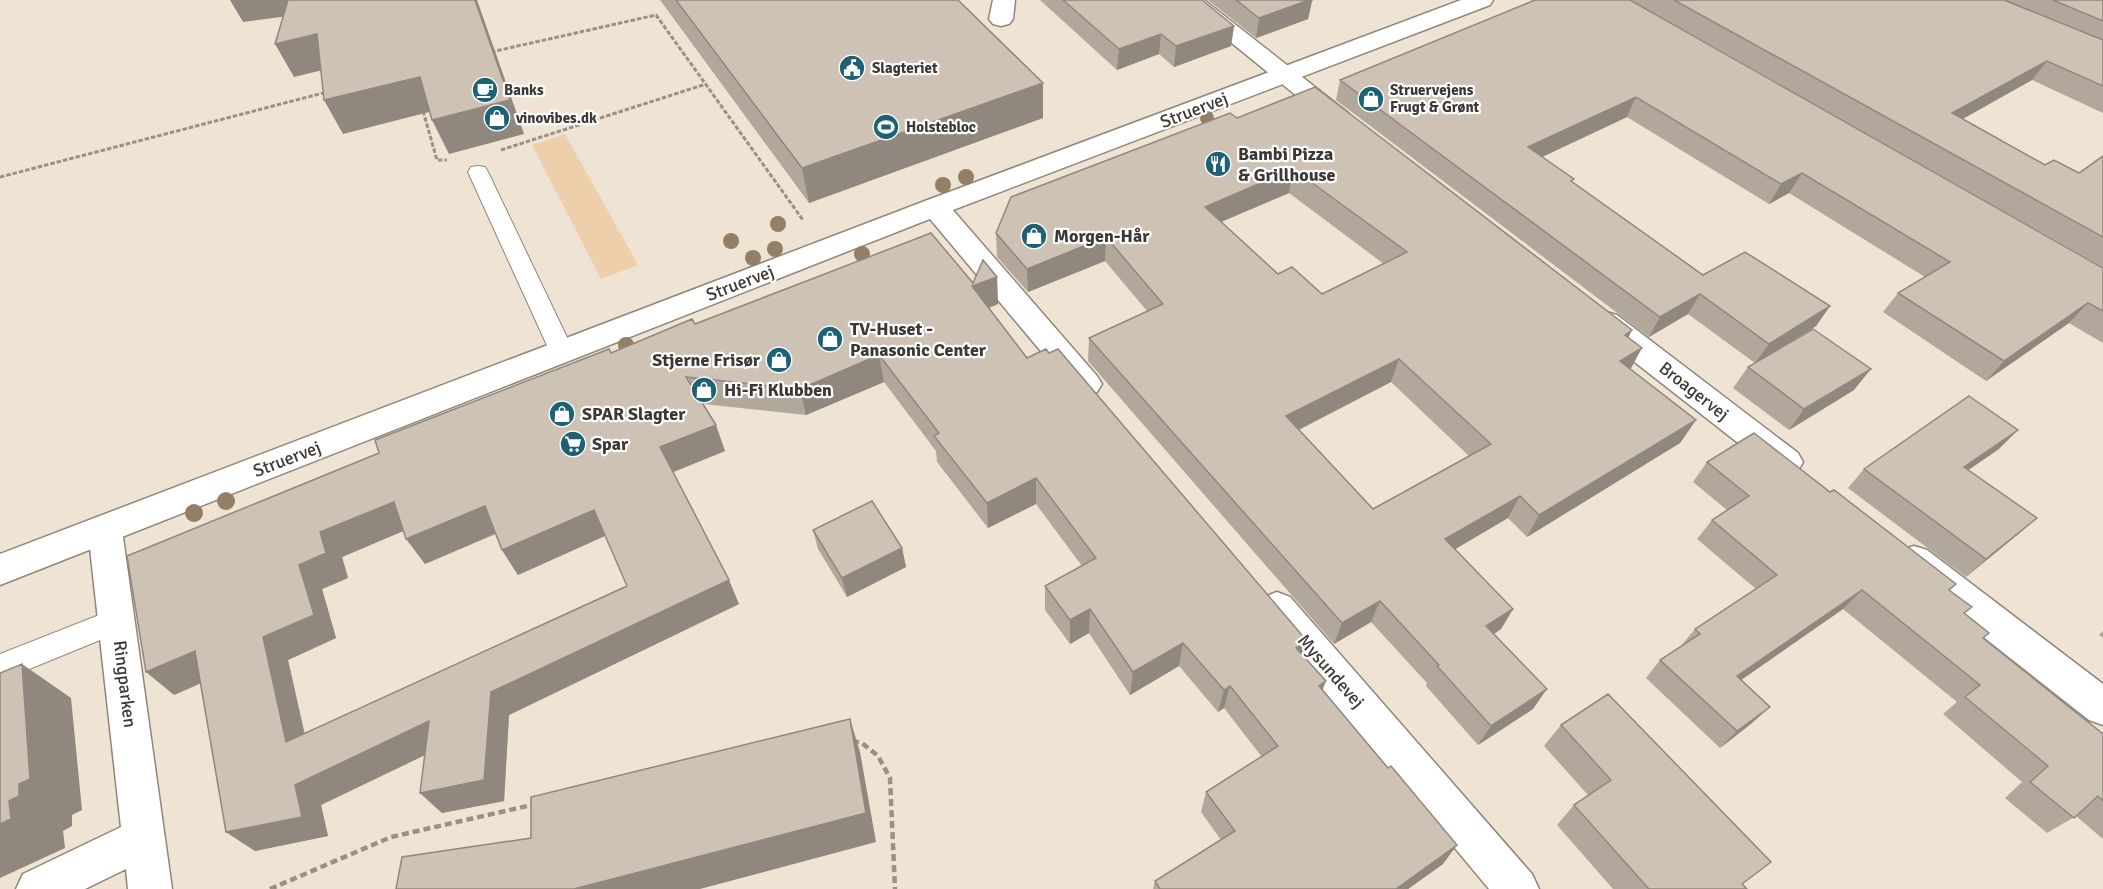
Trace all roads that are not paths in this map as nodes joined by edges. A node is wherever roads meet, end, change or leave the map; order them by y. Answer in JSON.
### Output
{"nodes":[{"id":1,"x":1190,"y":0,"type":"edge"},
{"id":2,"x":1482,"y":0,"type":"edge"},
{"id":3,"x":1285,"y":76,"type":"junction"},
{"id":4,"x":1360,"y":134,"type":"edge"},
{"id":5,"x":475,"y":166,"type":"road end"},
{"id":6,"x":935,"y":207,"type":"junction"},
{"id":7,"x":1586,"y":308,"type":"edge"},
{"id":8,"x":562,"y":352,"type":"junction"},
{"id":9,"x":1106,"y":407,"type":"edge"},
{"id":10,"x":1811,"y":482,"type":"edge"},
{"id":11,"x":105,"y":530,"type":"junction"},
{"id":12,"x":1887,"y":540,"type":"edge"},
{"id":13,"x":0,"y":570,"type":"edge"},
{"id":14,"x":1253,"y":580,"type":"edge"},
{"id":15,"x":117,"y":620,"type":"junction"},
{"id":16,"x":0,"y":668,"type":"edge"},
{"id":17,"x":2103,"y":707,"type":"edge"},
{"id":18,"x":145,"y":838,"type":"junction"},
{"id":19,"x":38,"y":889,"type":"edge"},
{"id":20,"x":150,"y":889,"type":"edge"},
{"id":21,"x":1517,"y":889,"type":"edge"}],
"edges":[{"from":1,"to":3,"type":"street"},
{"from":2,"to":3,"type":"street","name":"Struervej"},
{"from":3,"to":4,"type":"street"},
{"from":3,"to":6,"type":"street","name":"Struervej"},
{"from":5,"to":8,"type":"lane"},
{"from":6,"to":8,"type":"street","name":"Struervej"},
{"from":6,"to":9,"type":"street"},
{"from":7,"to":10,"type":"street","name":"Broagervej"},
{"from":8,"to":11,"type":"street","name":"Struervej"},
{"from":11,"to":13,"type":"street","name":"Struervej"},
{"from":11,"to":15,"type":"street","name":"Ringparken"},
{"from":12,"to":17,"type":"street"},
{"from":14,"to":21,"type":"street","name":"Mysundevej"},
{"from":15,"to":16,"type":"lane"},
{"from":15,"to":18,"type":"street","name":"Ringparken"},
{"from":18,"to":19,"type":"street"},
{"from":18,"to":20,"type":"street","name":"Ringparken"}]}
